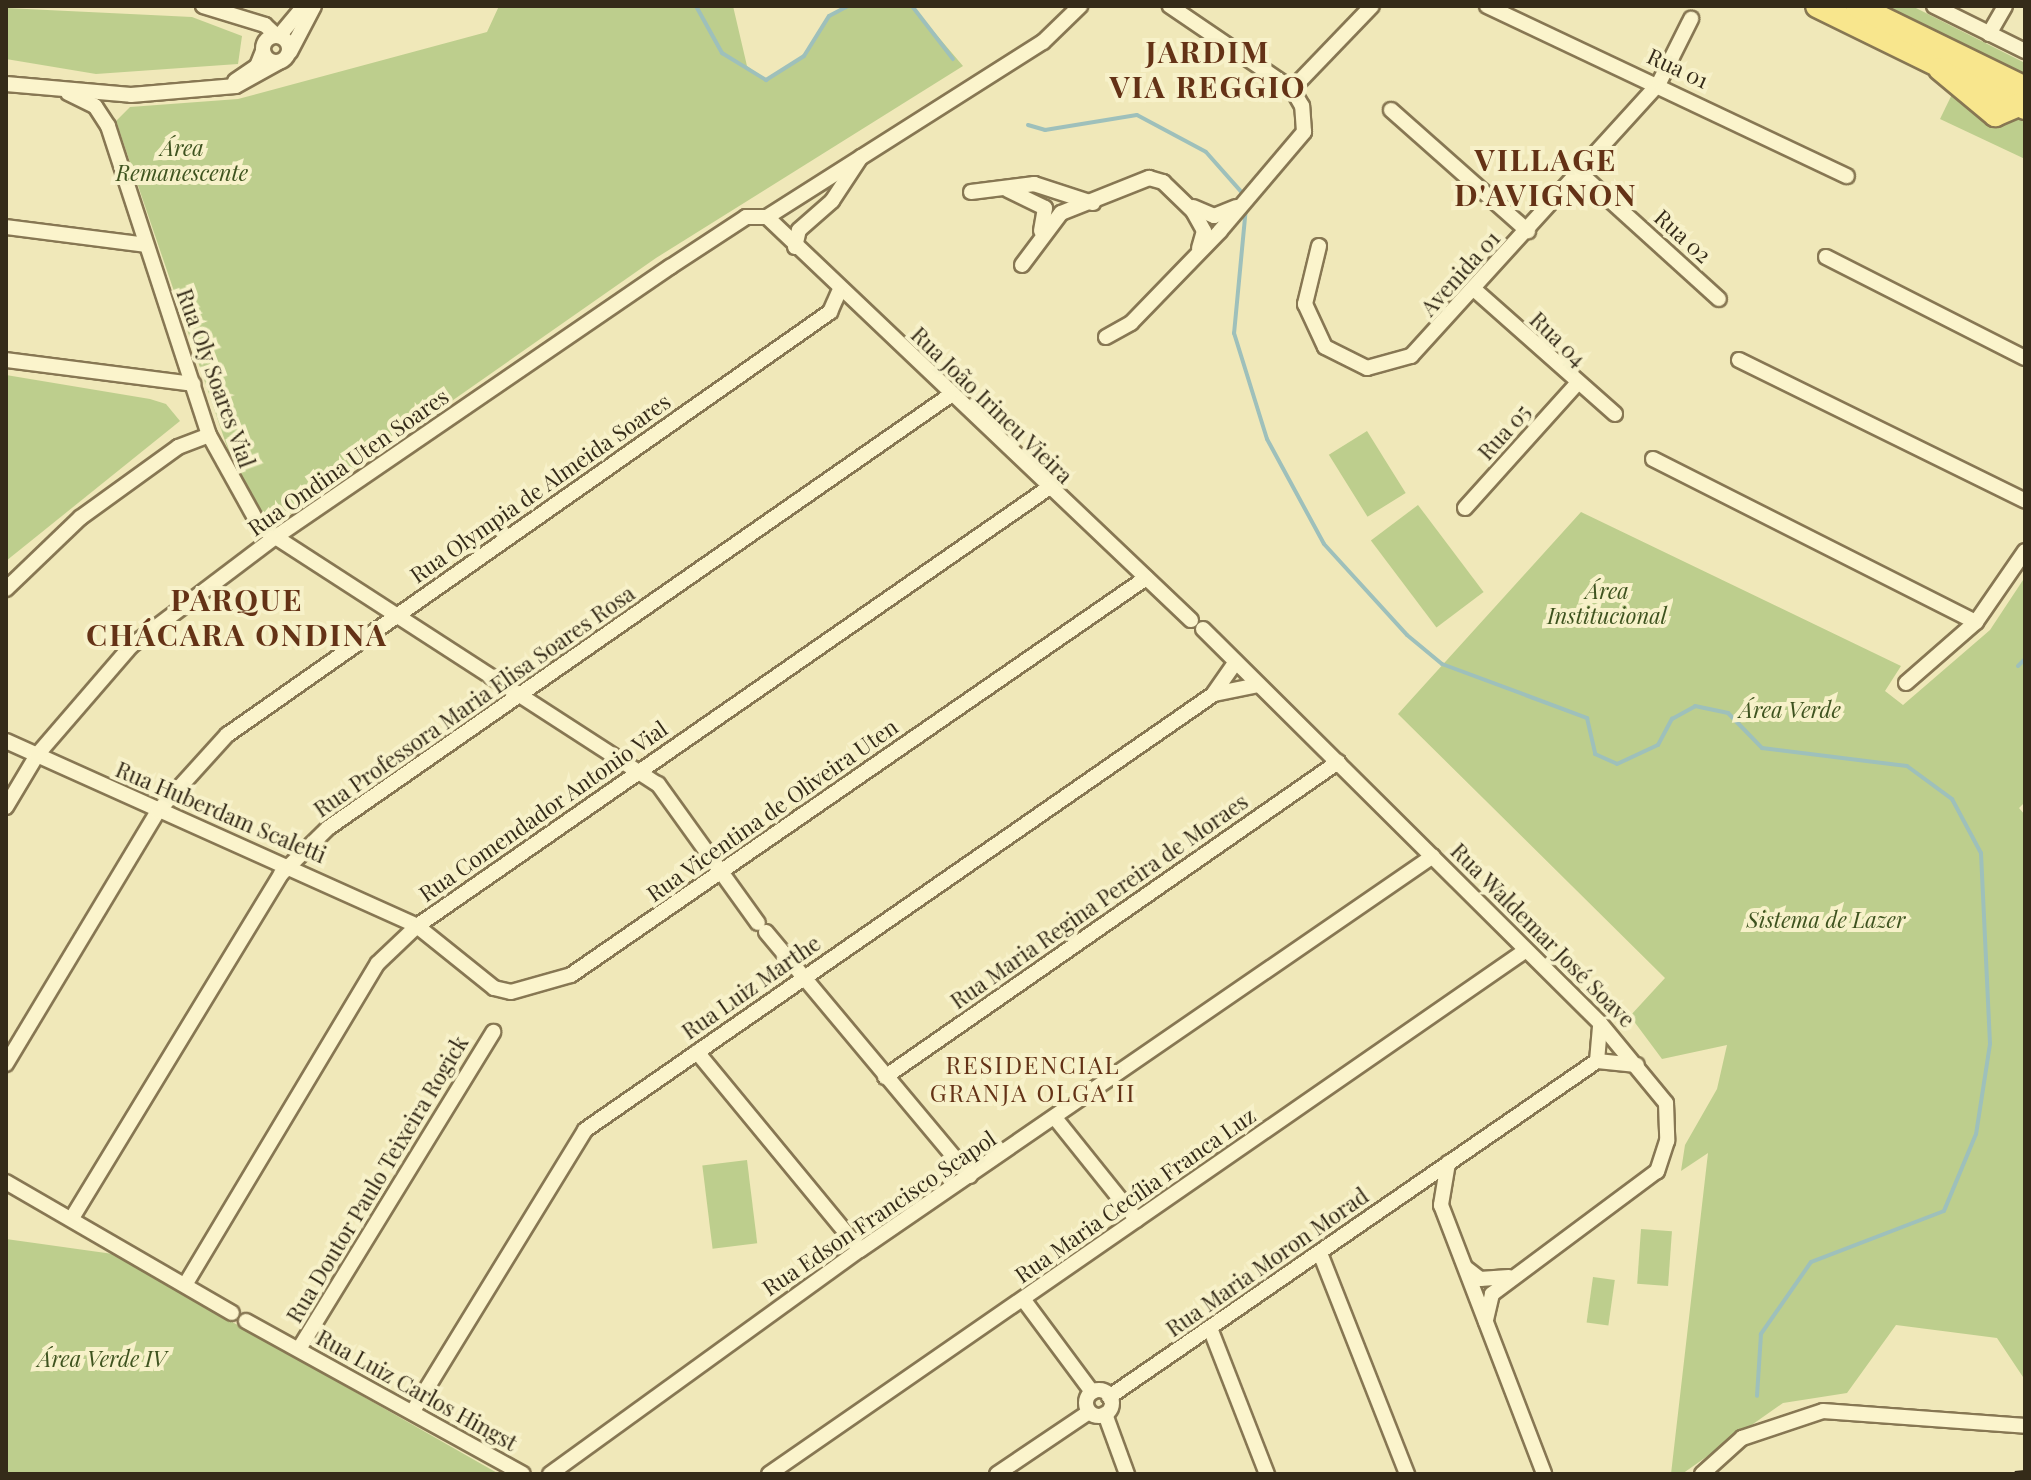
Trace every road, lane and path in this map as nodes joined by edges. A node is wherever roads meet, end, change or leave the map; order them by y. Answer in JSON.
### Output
{"nodes":[{"id":1,"x":203,"y":6,"type":"edge"},
{"id":2,"x":304,"y":6,"type":"edge"},
{"id":3,"x":314,"y":6,"type":"edge"},
{"id":4,"x":1080,"y":6,"type":"edge"},
{"id":5,"x":1170,"y":6,"type":"edge"},
{"id":6,"x":1372,"y":6,"type":"edge"},
{"id":7,"x":1487,"y":6,"type":"edge"},
{"id":8,"x":1817,"y":6,"type":"edge"},
{"id":9,"x":1857,"y":6,"type":"edge"},
{"id":10,"x":1934,"y":6,"type":"edge"},
{"id":11,"x":2005,"y":6,"type":"edge"},
{"id":12,"x":1197,"y":11,"type":"edge"},
{"id":13,"x":233,"y":15,"type":"junction"},
{"id":14,"x":1691,"y":19,"type":"dead end"},
{"id":15,"x":1989,"y":34,"type":"junction"},
{"id":16,"x":278,"y":36,"type":"junction"},
{"id":17,"x":263,"y":49,"type":"junction"},
{"id":18,"x":2025,"y":51,"type":"edge"},
{"id":19,"x":284,"y":57,"type":"junction"},
{"id":20,"x":1659,"y":83,"type":"junction"},
{"id":21,"x":6,"y":84,"type":"edge"},
{"id":22,"x":224,"y":87,"type":"junction"},
{"id":23,"x":1292,"y":89,"type":"junction"},
{"id":24,"x":68,"y":93,"type":"junction"},
{"id":25,"x":131,"y":95,"type":"junction"},
{"id":26,"x":2023,"y":100,"type":"edge"},
{"id":27,"x":1391,"y":110,"type":"dead end"},
{"id":28,"x":108,"y":126,"type":"junction"},
{"id":29,"x":864,"y":152,"type":"junction"},
{"id":30,"x":1581,"y":174,"type":"junction"},
{"id":31,"x":1847,"y":176,"type":"dead end"},
{"id":32,"x":995,"y":188,"type":"junction"},
{"id":33,"x":1060,"y":190,"type":"junction"},
{"id":34,"x":971,"y":192,"type":"dead end"},
{"id":35,"x":1097,"y":203,"type":"junction"},
{"id":36,"x":1045,"y":208,"type":"junction"},
{"id":37,"x":1063,"y":212,"type":"junction"},
{"id":38,"x":767,"y":217,"type":"junction"},
{"id":39,"x":1211,"y":226,"type":"junction"},
{"id":40,"x":6,"y":227,"type":"edge"},
{"id":41,"x":1528,"y":231,"type":"junction"},
{"id":42,"x":1038,"y":239,"type":"junction"},
{"id":43,"x":146,"y":245,"type":"junction"},
{"id":44,"x":1319,"y":246,"type":"dead end"},
{"id":45,"x":795,"y":247,"type":"junction"},
{"id":46,"x":1826,"y":257,"type":"dead end"},
{"id":47,"x":1022,"y":265,"type":"dead end"},
{"id":48,"x":840,"y":290,"type":"junction"},
{"id":49,"x":1475,"y":290,"type":"junction"},
{"id":50,"x":1719,"y":299,"type":"dead end"},
{"id":51,"x":1106,"y":337,"type":"dead end"},
{"id":52,"x":2025,"y":358,"type":"edge"},
{"id":53,"x":6,"y":360,"type":"edge"},
{"id":54,"x":1739,"y":360,"type":"dead end"},
{"id":55,"x":193,"y":384,"type":"junction"},
{"id":56,"x":1575,"y":386,"type":"junction"},
{"id":57,"x":949,"y":396,"type":"junction"},
{"id":58,"x":1615,"y":414,"type":"dead end"},
{"id":59,"x":209,"y":435,"type":"junction"},
{"id":60,"x":1653,"y":459,"type":"dead end"},
{"id":61,"x":1047,"y":489,"type":"junction"},
{"id":62,"x":2025,"y":501,"type":"edge"},
{"id":63,"x":1465,"y":508,"type":"dead end"},
{"id":64,"x":274,"y":538,"type":"junction"},
{"id":65,"x":2025,"y":551,"type":"edge"},
{"id":66,"x":1146,"y":578,"type":"junction"},
{"id":67,"x":6,"y":589,"type":"edge"},
{"id":68,"x":396,"y":615,"type":"junction"},
{"id":69,"x":1976,"y":622,"type":"junction"},
{"id":70,"x":1197,"y":625,"type":"joint"},
{"id":71,"x":1236,"y":662,"type":"junction"},
{"id":72,"x":1906,"y":683,"type":"dead end"},
{"id":73,"x":1258,"y":685,"type":"junction"},
{"id":74,"x":1214,"y":694,"type":"junction"},
{"id":75,"x":520,"y":696,"type":"junction"},
{"id":76,"x":6,"y":741,"type":"edge"},
{"id":77,"x":37,"y":755,"type":"junction"},
{"id":78,"x":1338,"y":762,"type":"junction"},
{"id":79,"x":638,"y":772,"type":"junction"},
{"id":80,"x":6,"y":807,"type":"edge"},
{"id":81,"x":158,"y":811,"type":"junction"},
{"id":82,"x":1433,"y":856,"type":"junction"},
{"id":83,"x":290,"y":864,"type":"junction"},
{"id":84,"x":722,"y":872,"type":"junction"},
{"id":85,"x":417,"y":926,"type":"junction"},
{"id":86,"x":1525,"y":951,"type":"junction"},
{"id":87,"x":803,"y":977,"type":"junction"},
{"id":88,"x":1600,"y":1023,"type":"junction"},
{"id":89,"x":493,"y":1032,"type":"dead end"},
{"id":90,"x":697,"y":1052,"type":"junction"},
{"id":91,"x":1597,"y":1061,"type":"junction"},
{"id":92,"x":6,"y":1064,"type":"edge"},
{"id":93,"x":1641,"y":1066,"type":"junction"},
{"id":94,"x":885,"y":1077,"type":"junction"},
{"id":95,"x":1056,"y":1119,"type":"junction"},
{"id":96,"x":1449,"y":1163,"type":"junction"},
{"id":97,"x":970,"y":1176,"type":"junction"},
{"id":98,"x":6,"y":1182,"type":"edge"},
{"id":99,"x":1407,"y":1191,"type":"junction"},
{"id":100,"x":1441,"y":1205,"type":"junction"},
{"id":101,"x":72,"y":1218,"type":"junction"},
{"id":102,"x":1137,"y":1220,"type":"junction"},
{"id":103,"x":860,"y":1250,"type":"junction"},
{"id":104,"x":1320,"y":1253,"type":"junction"},
{"id":105,"x":1465,"y":1268,"type":"junction"},
{"id":106,"x":1513,"y":1276,"type":"junction"},
{"id":107,"x":185,"y":1285,"type":"junction"},
{"id":108,"x":1023,"y":1299,"type":"junction"},
{"id":109,"x":232,"y":1313,"type":"dead end"},
{"id":110,"x":246,"y":1321,"type":"dead end"},
{"id":111,"x":1486,"y":1321,"type":"junction"},
{"id":112,"x":1210,"y":1328,"type":"junction"},
{"id":113,"x":299,"y":1349,"type":"junction"},
{"id":114,"x":1092,"y":1392,"type":"junction"},
{"id":115,"x":1109,"y":1397,"type":"junction"},
{"id":116,"x":413,"y":1411,"type":"junction"},
{"id":117,"x":1089,"y":1412,"type":"junction"},
{"id":118,"x":1105,"y":1414,"type":"junction"},
{"id":119,"x":2025,"y":1426,"type":"edge"},
{"id":120,"x":523,"y":1474,"type":"edge"},
{"id":121,"x":550,"y":1474,"type":"edge"},
{"id":122,"x":769,"y":1474,"type":"edge"},
{"id":123,"x":997,"y":1474,"type":"edge"},
{"id":124,"x":1127,"y":1474,"type":"edge"},
{"id":125,"x":1267,"y":1474,"type":"edge"},
{"id":126,"x":1407,"y":1474,"type":"edge"},
{"id":127,"x":1544,"y":1474,"type":"edge"},
{"id":128,"x":1702,"y":1474,"type":"edge"}],
"edges":[{"from":1,"to":13,"type":"street"},
{"from":2,"to":16,"type":"street"},
{"from":3,"to":19,"type":"street"},
{"from":4,"to":29,"type":"street","name":"Rua Ondina Uten Soares"},
{"from":5,"to":12,"type":"street"},
{"from":6,"to":23,"type":"street"},
{"from":7,"to":20,"type":"street","name":"Rua 01"},
{"from":8,"to":26,"type":"main road"},
{"from":9,"to":26,"type":"main road"},
{"from":10,"to":15,"type":"street"},
{"from":11,"to":15,"type":"street"},
{"from":12,"to":23,"type":"street"},
{"from":13,"to":16,"type":"street"},
{"from":13,"to":17,"type":"street"},
{"from":14,"to":20,"type":"street","name":"Avenida 01"},
{"from":15,"to":18,"type":"street"},
{"from":16,"to":17,"type":"street"},
{"from":16,"to":19,"type":"street"},
{"from":17,"to":19,"type":"street"},
{"from":17,"to":22,"type":"street"},
{"from":19,"to":22,"type":"street"},
{"from":20,"to":30,"type":"street","name":"Avenida 01"},
{"from":20,"to":31,"type":"street","name":"Rua 01"},
{"from":21,"to":24,"type":"street"},
{"from":22,"to":25,"type":"street"},
{"from":23,"to":39,"type":"street"},
{"from":24,"to":25,"type":"street"},
{"from":24,"to":28,"type":"street","name":"Rua Oly Soares Vial"},
{"from":25,"to":28,"type":"street"},
{"from":27,"to":41,"type":"street"},
{"from":28,"to":43,"type":"street","name":"Rua Oly Soares Vial"},
{"from":29,"to":38,"type":"street","name":"Rua Ondina Uten Soares"},
{"from":29,"to":45,"type":"street"},
{"from":30,"to":41,"type":"street","name":"Avenida 01"},
{"from":30,"to":50,"type":"street","name":"Rua 02"},
{"from":32,"to":33,"type":"street"},
{"from":32,"to":34,"type":"street"},
{"from":32,"to":36,"type":"street"},
{"from":33,"to":35,"type":"street"},
{"from":33,"to":36,"type":"street"},
{"from":33,"to":37,"type":"street"},
{"from":35,"to":37,"type":"street"},
{"from":35,"to":39,"type":"street"},
{"from":36,"to":37,"type":"street"},
{"from":36,"to":42,"type":"street"},
{"from":37,"to":42,"type":"street"},
{"from":38,"to":45,"type":"street","name":"Rua João Irineu Vieira"},
{"from":38,"to":64,"type":"street","name":"Rua Ondina Uten Soares"},
{"from":39,"to":51,"type":"street"},
{"from":40,"to":43,"type":"street"},
{"from":41,"to":49,"type":"street","name":"Avenida 01"},
{"from":42,"to":47,"type":"street"},
{"from":43,"to":55,"type":"street","name":"Rua Oly Soares Vial"},
{"from":44,"to":49,"type":"street","name":"Avenida 01"},
{"from":45,"to":48,"type":"street","name":"Rua João Irineu Vieira"},
{"from":46,"to":52,"type":"street"},
{"from":48,"to":57,"type":"street","name":"Rua João Irineu Vieira"},
{"from":48,"to":68,"type":"street","name":"Rua Olympia de Almeida Soares"},
{"from":49,"to":56,"type":"street","name":"Rua 04"},
{"from":53,"to":55,"type":"street"},
{"from":54,"to":62,"type":"street"},
{"from":55,"to":59,"type":"street","name":"Rua Oly Soares Vial"},
{"from":56,"to":58,"type":"street","name":"Rua 04"},
{"from":56,"to":63,"type":"street","name":"Rua 05"},
{"from":57,"to":61,"type":"street","name":"Rua João Irineu Vieira"},
{"from":57,"to":75,"type":"street","name":"Rua Professora Maria Elisa Soares Rosa"},
{"from":59,"to":64,"type":"street","name":"Rua Oly Soares Vial"},
{"from":59,"to":67,"type":"street"},
{"from":60,"to":69,"type":"street"},
{"from":61,"to":66,"type":"street","name":"Rua João Irineu Vieira"},
{"from":61,"to":79,"type":"street","name":"Rua Comendador Antonio Vial"},
{"from":64,"to":68,"type":"street","name":"Rua Oly Soares Vial"},
{"from":64,"to":77,"type":"street","name":"Rua Ondina Uten Soares"},
{"from":65,"to":69,"type":"street"},
{"from":66,"to":70,"type":"street","name":"Rua João Irineu Vieira"},
{"from":66,"to":84,"type":"street","name":"Rua Vicentina de Oliveira Uten"},
{"from":68,"to":75,"type":"street","name":"Rua Oly Soares Vial"},
{"from":68,"to":81,"type":"street","name":"Rua Olympia de Almeida Soares"},
{"from":69,"to":72,"type":"street"},
{"from":70,"to":71,"type":"street","name":"Rua Waldemar José Soave"},
{"from":71,"to":73,"type":"street","name":"Rua Waldemar José Soave"},
{"from":71,"to":74,"type":"street"},
{"from":73,"to":74,"type":"street"},
{"from":73,"to":78,"type":"street","name":"Rua Waldemar José Soave"},
{"from":74,"to":87,"type":"street","name":"Rua Luiz Marthe"},
{"from":75,"to":79,"type":"street","name":"Rua Oly Soares Vial"},
{"from":75,"to":83,"type":"street","name":"Rua Professora Maria Elisa Soares Rosa"},
{"from":76,"to":77,"type":"street","name":"Rua Huberdam Scaletti"},
{"from":77,"to":80,"type":"street","name":"Rua Ondina Uten Soares"},
{"from":77,"to":81,"type":"street","name":"Rua Huberdam Scaletti"},
{"from":78,"to":82,"type":"street","name":"Rua Waldemar José Soave"},
{"from":78,"to":94,"type":"street","name":"Rua Maria Regina Pereira de Moraes"},
{"from":79,"to":84,"type":"street","name":"Rua Oly Soares Vial"},
{"from":79,"to":85,"type":"street","name":"Rua Comendador Antonio Vial"},
{"from":81,"to":83,"type":"street","name":"Rua Huberdam Scaletti"},
{"from":81,"to":92,"type":"street","name":"Rua Olympia de Almeida Soares"},
{"from":82,"to":86,"type":"street","name":"Rua Waldemar José Soave"},
{"from":82,"to":95,"type":"street","name":"Rua Edson Francisco Scapol"},
{"from":83,"to":85,"type":"street","name":"Rua Huberdam Scaletti"},
{"from":83,"to":101,"type":"street","name":"Rua Professora Maria Elisa Soares Rosa"},
{"from":84,"to":85,"type":"street","name":"Rua Vicentina de Oliveira Uten"},
{"from":84,"to":87,"type":"street","name":"Rua Oly Soares Vial"},
{"from":85,"to":107,"type":"street","name":"Rua Comendador Antonio Vial"},
{"from":86,"to":88,"type":"street","name":"Rua Waldemar José Soave"},
{"from":86,"to":102,"type":"street","name":"Rua Maria Cecília Franca Luz"},
{"from":87,"to":90,"type":"street","name":"Rua Luiz Marthe"},
{"from":87,"to":94,"type":"street","name":"Rua Oly Soares Vial"},
{"from":88,"to":91,"type":"street"},
{"from":88,"to":93,"type":"street","name":"Rua Waldemar José Soave"},
{"from":89,"to":113,"type":"street","name":"Rua Doutor Paulo Teixeira Rogick"},
{"from":90,"to":103,"type":"street"},
{"from":90,"to":116,"type":"street","name":"Rua Luiz Marthe"},
{"from":91,"to":93,"type":"street"},
{"from":91,"to":96,"type":"street","name":"Rua Maria Moron Morad"},
{"from":93,"to":106,"type":"street","name":"Rua Waldemar José Soave"},
{"from":94,"to":97,"type":"street","name":"Rua Oly Soares Vial"},
{"from":95,"to":97,"type":"street","name":"Rua Edson Francisco Scapol"},
{"from":95,"to":102,"type":"street"},
{"from":96,"to":99,"type":"street","name":"Rua Maria Moron Morad"},
{"from":96,"to":100,"type":"street"},
{"from":97,"to":103,"type":"street","name":"Rua Edson Francisco Scapol"},
{"from":98,"to":101,"type":"street"},
{"from":99,"to":100,"type":"street"},
{"from":99,"to":104,"type":"street","name":"Rua Maria Moron Morad"},
{"from":100,"to":105,"type":"street"},
{"from":101,"to":107,"type":"street"},
{"from":102,"to":108,"type":"street","name":"Rua Maria Cecília Franca Luz"},
{"from":103,"to":121,"type":"street","name":"Rua Edson Francisco Scapol"},
{"from":104,"to":112,"type":"street","name":"Rua Maria Moron Morad"},
{"from":104,"to":126,"type":"street"},
{"from":105,"to":106,"type":"street"},
{"from":105,"to":111,"type":"street"},
{"from":106,"to":111,"type":"street","name":"Rua Waldemar José Soave"},
{"from":107,"to":109,"type":"street"},
{"from":108,"to":114,"type":"street"},
{"from":108,"to":122,"type":"street","name":"Rua Maria Cecília Franca Luz"},
{"from":110,"to":113,"type":"street","name":"Rua Luiz Carlos Hingst"},
{"from":111,"to":127,"type":"street"},
{"from":112,"to":115,"type":"street","name":"Rua Maria Moron Morad"},
{"from":112,"to":125,"type":"street"},
{"from":113,"to":116,"type":"street","name":"Rua Luiz Carlos Hingst"},
{"from":114,"to":115,"type":"street"},
{"from":114,"to":117,"type":"street"},
{"from":115,"to":118,"type":"street"},
{"from":116,"to":120,"type":"street","name":"Rua Luiz Carlos Hingst"},
{"from":117,"to":118,"type":"street"},
{"from":117,"to":123,"type":"street"},
{"from":118,"to":124,"type":"street"},
{"from":119,"to":128,"type":"street"}]}
